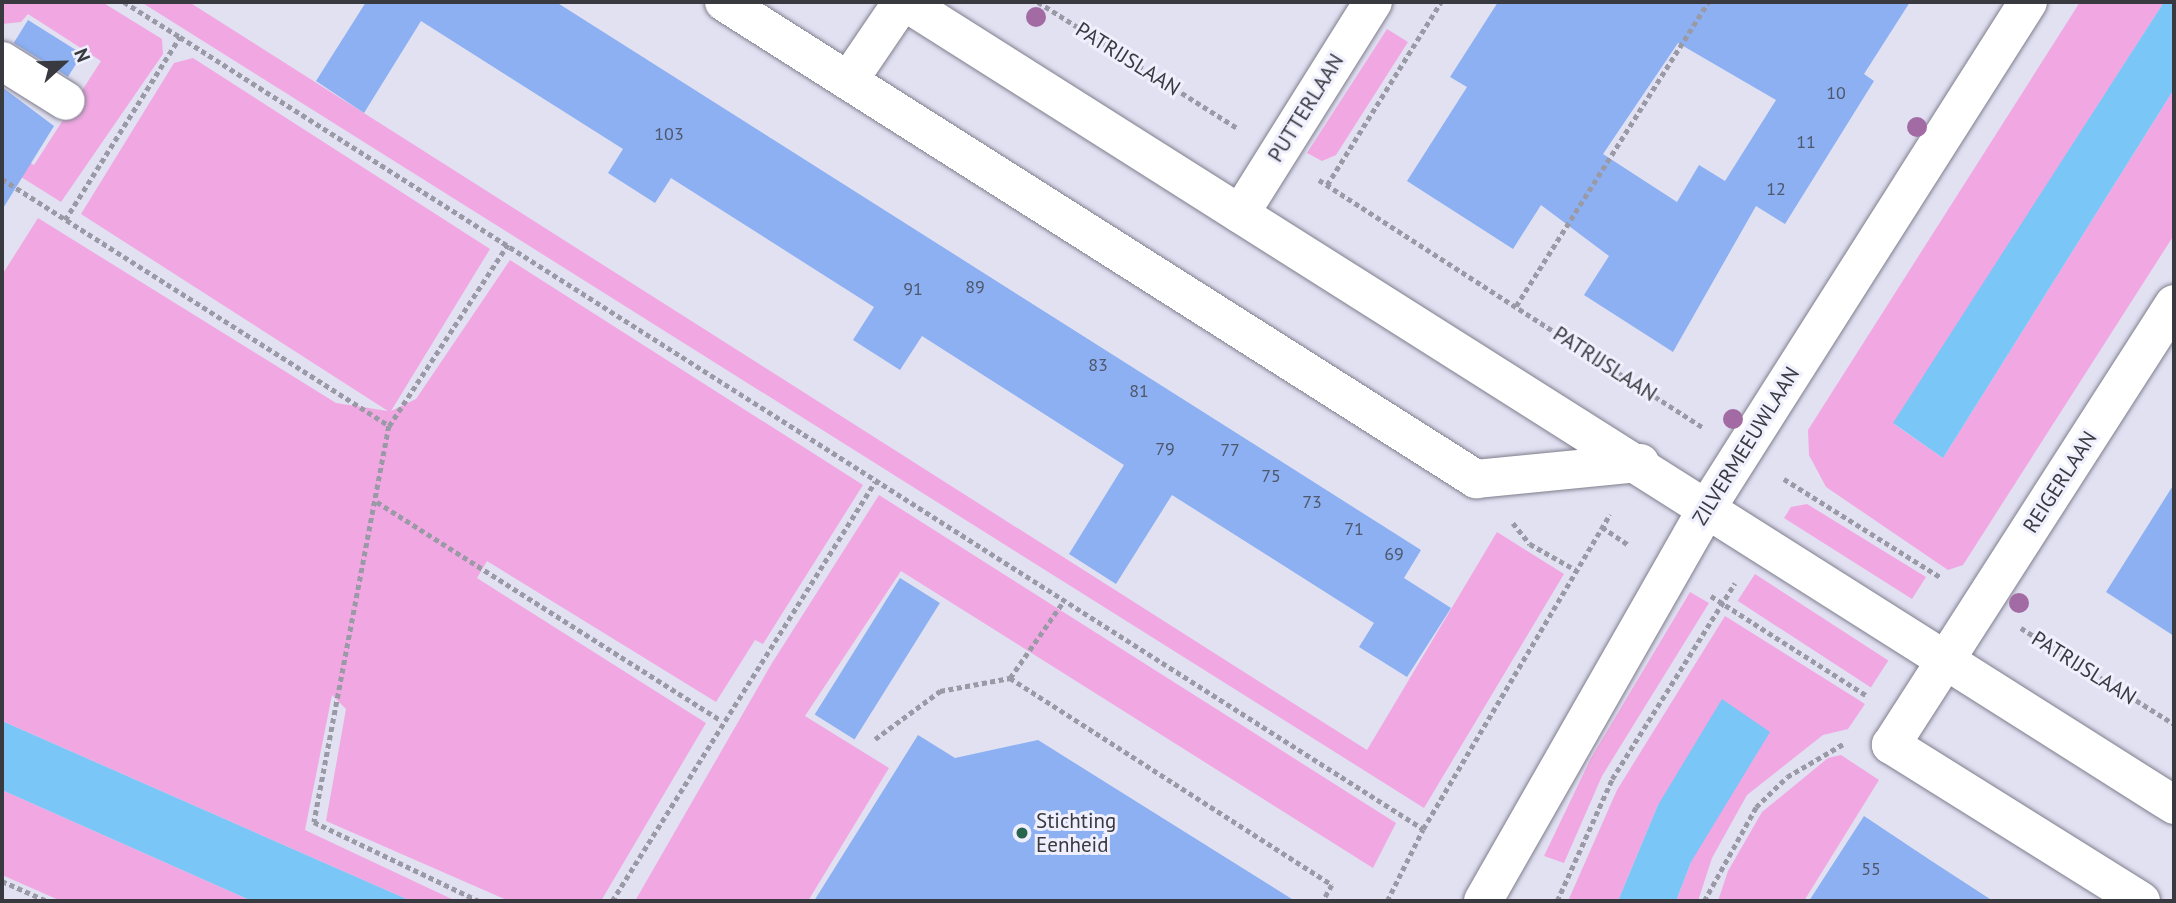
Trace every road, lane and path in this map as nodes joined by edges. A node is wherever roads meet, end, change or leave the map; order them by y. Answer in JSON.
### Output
{"nodes":[{"id":1,"x":124,"y":2,"type":"edge"},
{"id":2,"x":724,"y":2,"type":"edge"},
{"id":3,"x":904,"y":2,"type":"edge"},
{"id":4,"x":1038,"y":2,"type":"edge"},
{"id":5,"x":1373,"y":2,"type":"edge"},
{"id":6,"x":1441,"y":2,"type":"edge"},
{"id":7,"x":1708,"y":2,"type":"edge"},
{"id":8,"x":2028,"y":2,"type":"edge"},
{"id":9,"x":180,"y":37,"type":"junction"},
{"id":10,"x":2,"y":61,"type":"edge"},
{"id":11,"x":849,"y":80,"type":"junction"},
{"id":12,"x":66,"y":101,"type":"dead end"},
{"id":13,"x":1278,"y":154,"type":"junction"},
{"id":14,"x":2,"y":179,"type":"edge"},
{"id":15,"x":1327,"y":185,"type":"junction"},
{"id":16,"x":1240,"y":214,"type":"junction"},
{"id":17,"x":65,"y":219,"type":"junction"},
{"id":18,"x":508,"y":244,"type":"junction"},
{"id":19,"x":2174,"y":304,"type":"edge"},
{"id":20,"x":1516,"y":306,"type":"junction"},
{"id":21,"x":389,"y":426,"type":"junction"},
{"id":22,"x":1742,"y":452,"type":"junction"},
{"id":23,"x":1640,"y":463,"type":"junction"},
{"id":24,"x":1476,"y":479,"type":"junction"},
{"id":25,"x":875,"y":482,"type":"junction"},
{"id":26,"x":377,"y":502,"type":"junction"},
{"id":27,"x":1707,"y":506,"type":"junction"},
{"id":28,"x":1602,"y":527,"type":"junction"},
{"id":29,"x":1762,"y":541,"type":"junction"},
{"id":30,"x":1576,"y":570,"type":"junction"},
{"id":31,"x":1671,"y":571,"type":"junction"},
{"id":32,"x":1062,"y":602,"type":"junction"},
{"id":33,"x":1722,"y":604,"type":"junction"},
{"id":34,"x":1983,"y":604,"type":"junction"},
{"id":35,"x":1947,"y":660,"type":"junction"},
{"id":36,"x":1010,"y":678,"type":"junction"},
{"id":37,"x":1876,"y":701,"type":"dead end"},
{"id":38,"x":721,"y":720,"type":"junction"},
{"id":39,"x":2174,"y":724,"type":"edge"},
{"id":40,"x":875,"y":739,"type":"dead end"},
{"id":41,"x":1891,"y":745,"type":"junction"},
{"id":42,"x":2174,"y":805,"type":"edge"},
{"id":43,"x":1423,"y":829,"type":"junction"},
{"id":44,"x":2,"y":881,"type":"edge"},
{"id":45,"x":47,"y":901,"type":"edge"},
{"id":46,"x":480,"y":901,"type":"edge"},
{"id":47,"x":612,"y":901,"type":"edge"},
{"id":48,"x":1323,"y":901,"type":"edge"},
{"id":49,"x":1387,"y":901,"type":"edge"},
{"id":50,"x":1483,"y":901,"type":"edge"},
{"id":51,"x":1557,"y":901,"type":"edge"},
{"id":52,"x":1704,"y":901,"type":"edge"},
{"id":53,"x":2141,"y":901,"type":"edge"}],
"edges":[{"from":1,"to":9,"type":"path"},
{"from":2,"to":11,"type":"street"},
{"from":3,"to":11,"type":"street"},
{"from":3,"to":16,"type":"street"},
{"from":4,"to":13,"type":"path","name":"PATRIJSLAAN"},
{"from":5,"to":13,"type":"street","name":"PUTTERLAAN"},
{"from":6,"to":15,"type":"path"},
{"from":7,"to":20,"type":"path"},
{"from":8,"to":22,"type":"street","name":"ZILVERMEEUWLAAN"},
{"from":9,"to":17,"type":"path"},
{"from":9,"to":18,"type":"path"},
{"from":10,"to":12,"type":"street"},
{"from":11,"to":24,"type":"street"},
{"from":13,"to":15,"type":"path","name":"PATRIJSLAAN"},
{"from":13,"to":16,"type":"street","name":"PUTTERLAAN"},
{"from":14,"to":17,"type":"path"},
{"from":15,"to":20,"type":"path","name":"PATRIJSLAAN"},
{"from":16,"to":23,"type":"street"},
{"from":17,"to":21,"type":"path"},
{"from":18,"to":21,"type":"path"},
{"from":18,"to":25,"type":"path"},
{"from":19,"to":34,"type":"street","name":"REIGERLAAN"},
{"from":20,"to":22,"type":"path","name":"PATRIJSLAAN"},
{"from":21,"to":26,"type":"path"},
{"from":22,"to":27,"type":"street","name":"ZILVERMEEUWLAAN"},
{"from":22,"to":34,"type":"path","name":"PATRIJSLAAN"},
{"from":23,"to":24,"type":"street"},
{"from":23,"to":27,"type":"street"},
{"from":23,"to":28,"type":"path"},
{"from":24,"to":30,"type":"path"},
{"from":25,"to":32,"type":"path"},
{"from":25,"to":38,"type":"path"},
{"from":26,"to":38,"type":"path"},
{"from":26,"to":46,"type":"path"},
{"from":27,"to":29,"type":"street"},
{"from":27,"to":31,"type":"street","name":"ZILVERMEEUWLAAN"},
{"from":28,"to":30,"type":"path"},
{"from":28,"to":31,"type":"path"},
{"from":29,"to":33,"type":"path"},
{"from":29,"to":35,"type":"street"},
{"from":30,"to":43,"type":"path"},
{"from":31,"to":33,"type":"path"},
{"from":31,"to":50,"type":"street","name":"ZILVERMEEUWLAAN"},
{"from":32,"to":36,"type":"path"},
{"from":32,"to":43,"type":"path"},
{"from":33,"to":37,"type":"path"},
{"from":33,"to":51,"type":"path"},
{"from":34,"to":35,"type":"street","name":"REIGERLAAN"},
{"from":34,"to":39,"type":"path","name":"PATRIJSLAAN"},
{"from":35,"to":41,"type":"street"},
{"from":35,"to":42,"type":"street"},
{"from":36,"to":40,"type":"path"},
{"from":36,"to":48,"type":"path"},
{"from":38,"to":47,"type":"path"},
{"from":41,"to":52,"type":"path"},
{"from":41,"to":53,"type":"street"},
{"from":43,"to":49,"type":"path"},
{"from":44,"to":45,"type":"path"}]}
